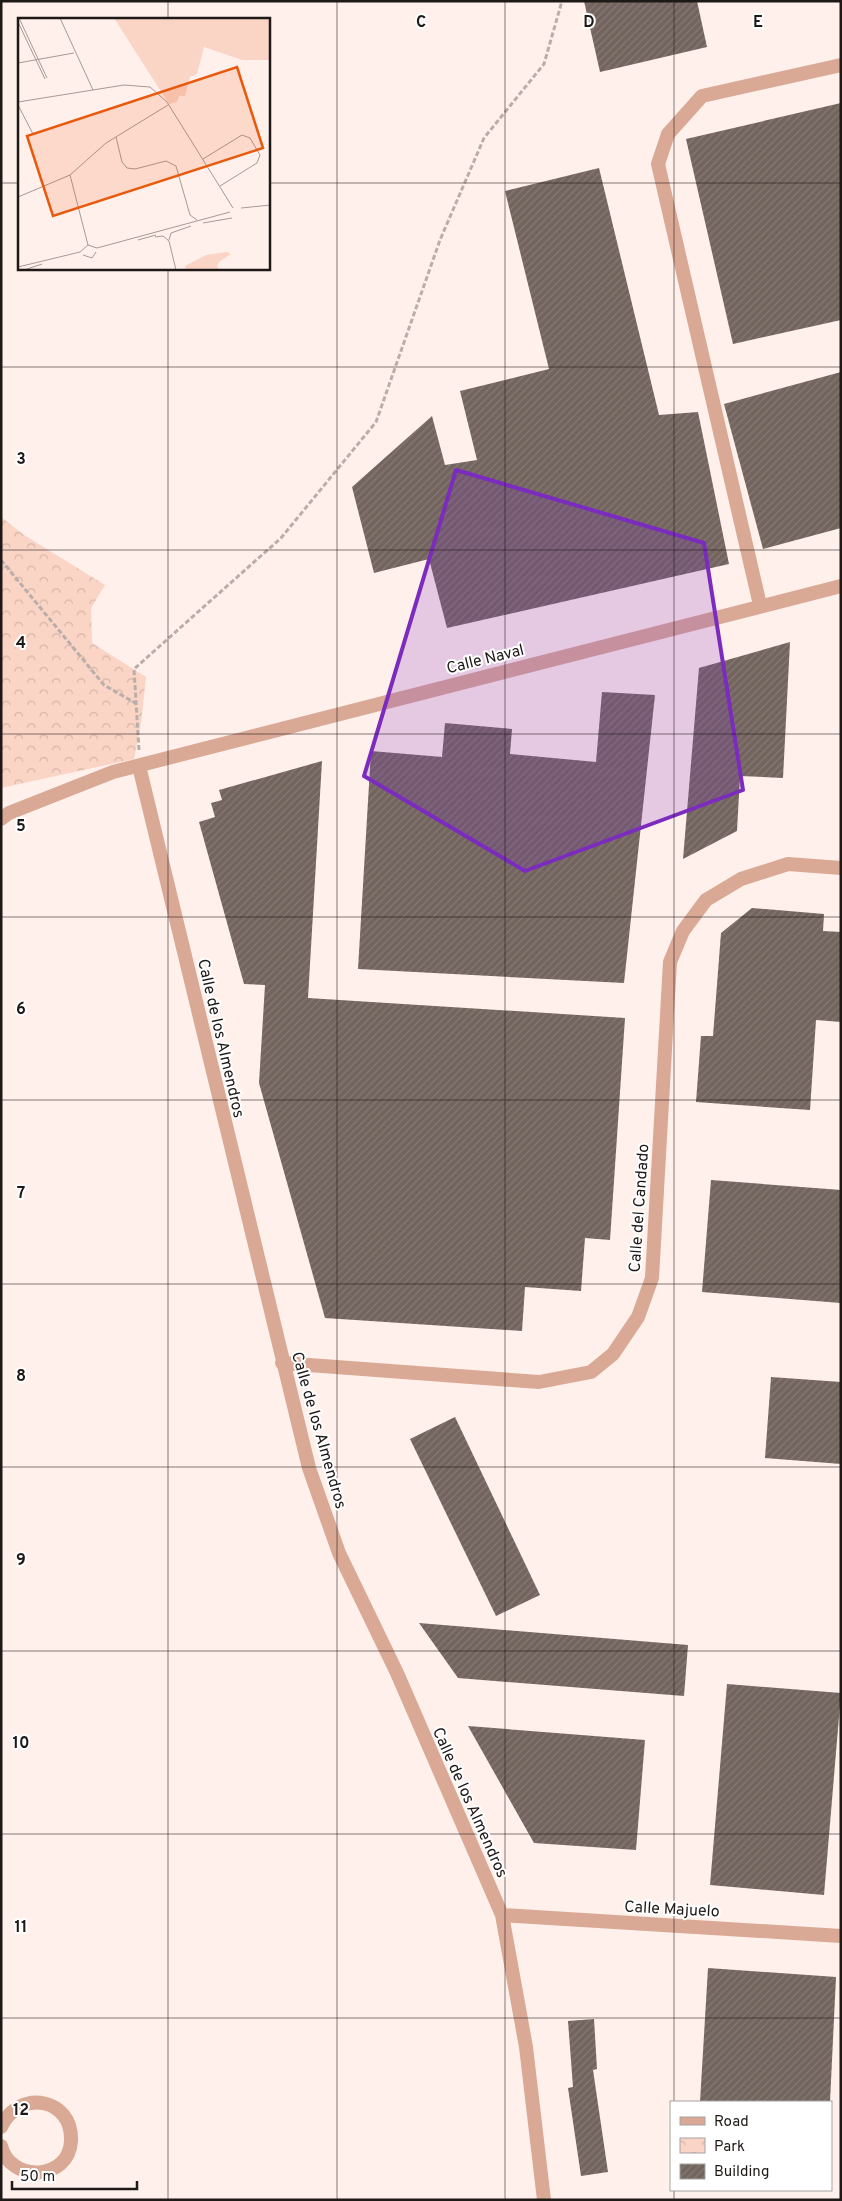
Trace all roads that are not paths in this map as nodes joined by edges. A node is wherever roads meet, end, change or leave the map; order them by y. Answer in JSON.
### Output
{"nodes":[{"id":1,"x":841,"y":65,"type":"edge"},
{"id":2,"x":841,"y":586,"type":"edge"},
{"id":3,"x":760,"y":605,"type":"junction"},
{"id":4,"x":139,"y":766,"type":"junction"},
{"id":5,"x":1,"y":819,"type":"edge"},
{"id":6,"x":841,"y":868,"type":"edge"},
{"id":7,"x":282,"y":1363,"type":"junction"},
{"id":8,"x":502,"y":1915,"type":"junction"},
{"id":9,"x":841,"y":1936,"type":"edge"},
{"id":10,"x":1,"y":2128,"type":"edge"},
{"id":11,"x":1,"y":2146,"type":"edge"},
{"id":12,"x":544,"y":2200,"type":"edge"}],
"edges":[{"from":1,"to":3,"type":"street"},
{"from":2,"to":3,"type":"street","name":"Calle Naval"},
{"from":3,"to":4,"type":"street","name":"Calle Naval"},
{"from":4,"to":5,"type":"street","name":"Calle Naval"},
{"from":4,"to":7,"type":"street","name":"Calle de los Almendros"},
{"from":6,"to":7,"type":"street","name":"Calle del Candado"},
{"from":7,"to":8,"type":"street","name":"Calle de los Almendros"},
{"from":8,"to":9,"type":"street","name":"Calle Majuelo"},
{"from":8,"to":12,"type":"street","name":"Calle de los Almendros"},
{"from":10,"to":11,"type":"street"}]}
